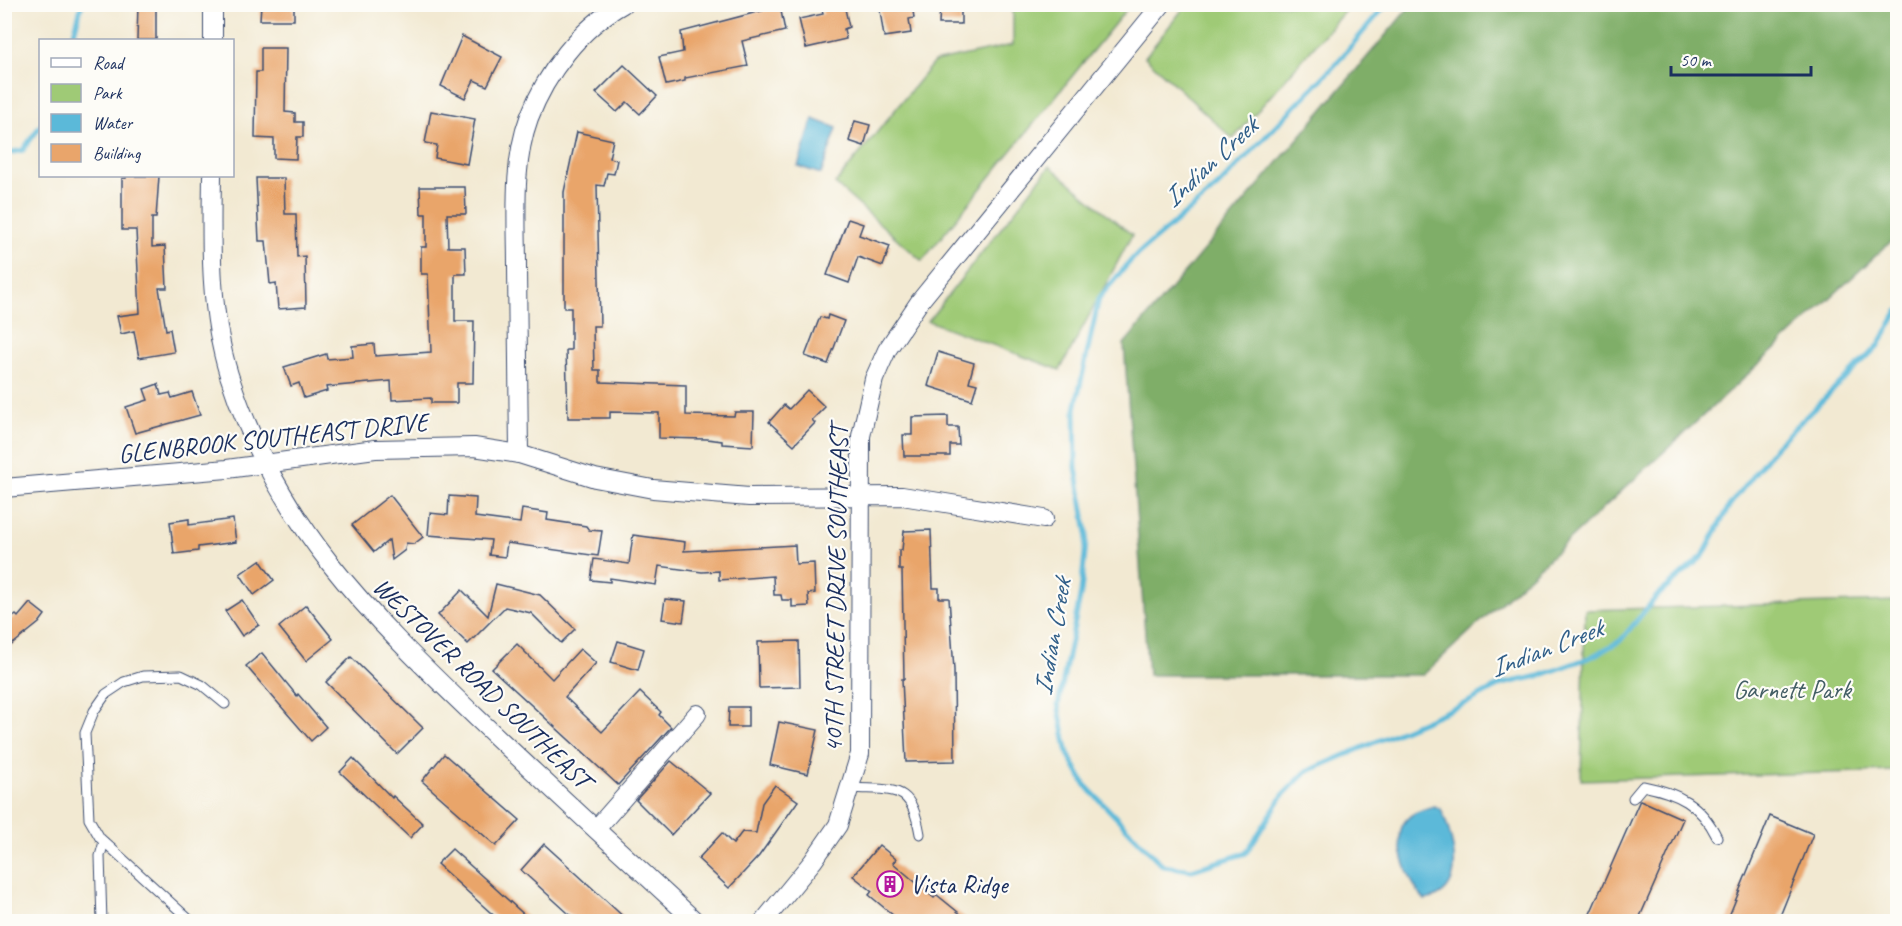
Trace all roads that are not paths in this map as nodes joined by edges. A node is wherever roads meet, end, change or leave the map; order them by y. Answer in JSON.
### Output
{"nodes":[{"id":1,"x":213,"y":4,"type":"edge"},
{"id":2,"x":623,"y":4,"type":"edge"},
{"id":3,"x":1162,"y":4,"type":"edge"},
{"id":4,"x":213,"y":39,"type":"edge"},
{"id":5,"x":212,"y":177,"type":"edge"},
{"id":6,"x":519,"y":454,"type":"junction"},
{"id":7,"x":266,"y":464,"type":"junction"},
{"id":8,"x":4,"y":488,"type":"edge"},
{"id":9,"x":859,"y":495,"type":"junction"},
{"id":10,"x":1044,"y":519,"type":"dead end"},
{"id":11,"x":225,"y":704,"type":"dead end"},
{"id":12,"x":697,"y":714,"type":"dead end"},
{"id":13,"x":851,"y":788,"type":"junction"},
{"id":14,"x":1633,"y":798,"type":"dead end"},
{"id":15,"x":596,"y":829,"type":"junction"},
{"id":16,"x":920,"y":834,"type":"dead end"},
{"id":17,"x":1717,"y":837,"type":"dead end"},
{"id":18,"x":104,"y":842,"type":"junction"},
{"id":19,"x":102,"y":921,"type":"edge"},
{"id":20,"x":190,"y":921,"type":"edge"},
{"id":21,"x":696,"y":921,"type":"edge"},
{"id":22,"x":763,"y":921,"type":"edge"}],
"edges":[{"from":1,"to":4,"type":"street"},
{"from":2,"to":6,"type":"street"},
{"from":3,"to":9,"type":"street","name":"40TH STREET DRIVE SOUTHEAST"},
{"from":5,"to":7,"type":"street","name":"WESTOVER ROAD SOUTHEAST"},
{"from":6,"to":7,"type":"street","name":"GLENBROOK SOUTHEAST DRIVE"},
{"from":6,"to":9,"type":"street","name":"GLENBROOK SOUTHEAST DRIVE"},
{"from":7,"to":8,"type":"street","name":"GLENBROOK SOUTHEAST DRIVE"},
{"from":7,"to":15,"type":"street","name":"WESTOVER ROAD SOUTHEAST"},
{"from":9,"to":10,"type":"street","name":"GLENBROOK SOUTHEAST DRIVE"},
{"from":9,"to":13,"type":"street","name":"40TH STREET DRIVE SOUTHEAST"},
{"from":11,"to":18,"type":"lane"},
{"from":12,"to":15,"type":"street"},
{"from":13,"to":16,"type":"lane"},
{"from":13,"to":22,"type":"street","name":"40TH STREET DRIVE SOUTHEAST"},
{"from":14,"to":17,"type":"lane"},
{"from":15,"to":21,"type":"street","name":"WESTOVER ROAD SOUTHEAST"},
{"from":18,"to":19,"type":"lane"},
{"from":18,"to":20,"type":"lane"}]}
